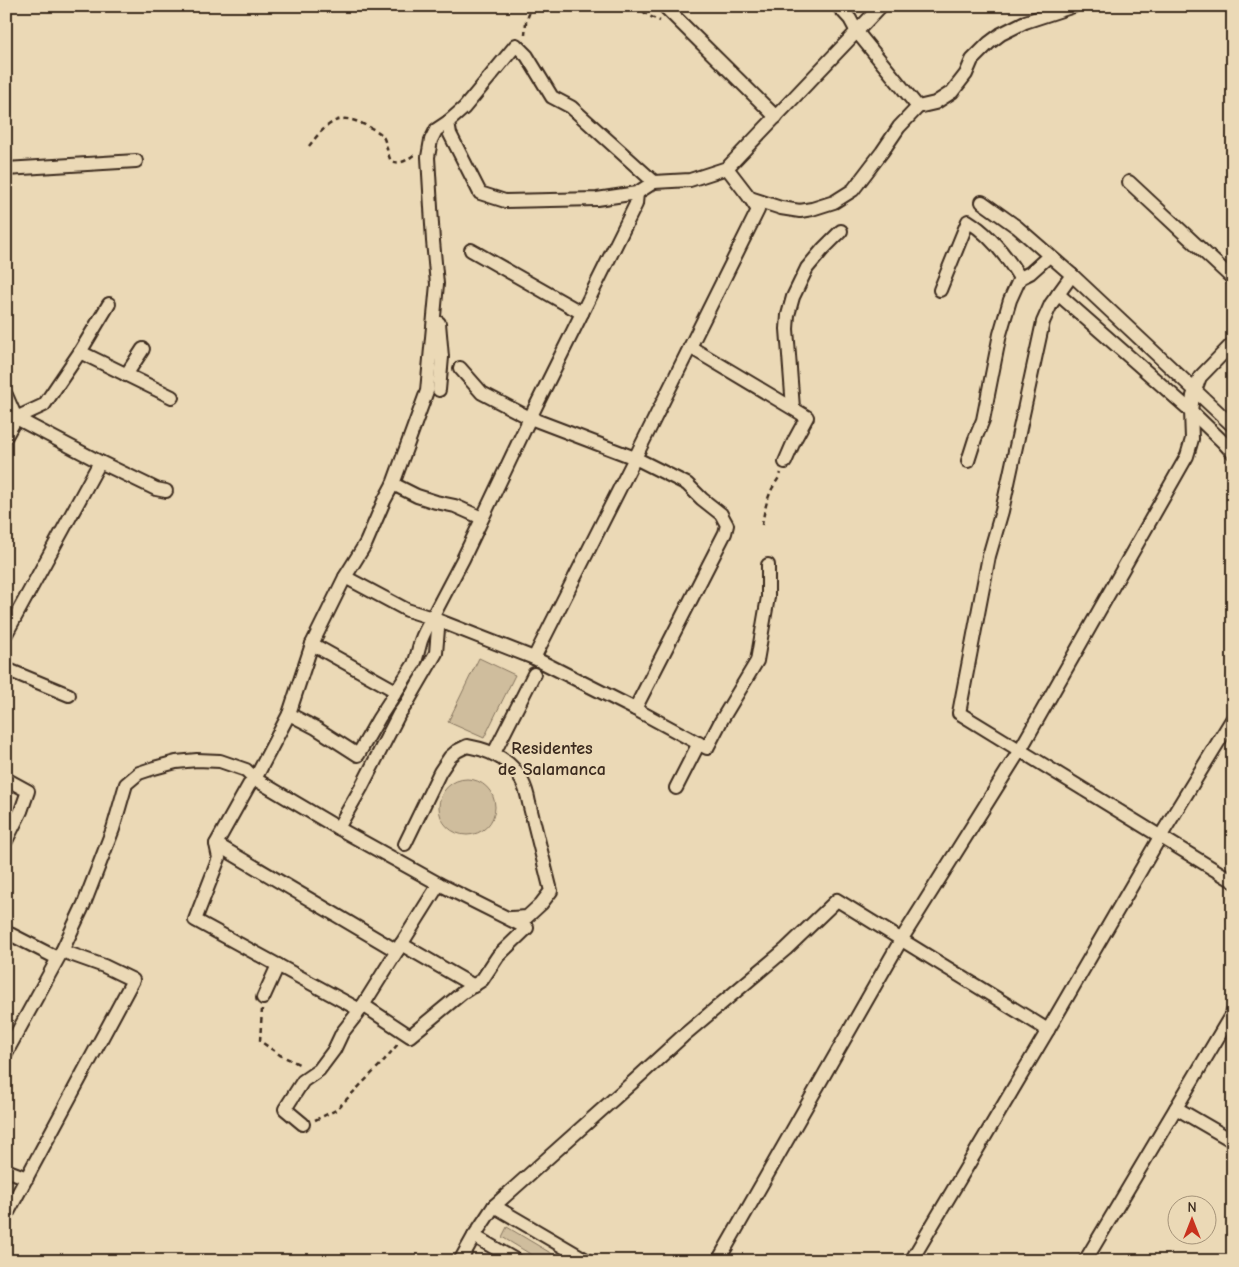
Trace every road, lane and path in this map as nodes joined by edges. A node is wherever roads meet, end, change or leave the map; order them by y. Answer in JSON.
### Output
{"nodes":[{"id":1,"x":532,"y":6,"type":"edge"},
{"id":2,"x":664,"y":6,"type":"edge"},
{"id":3,"x":838,"y":6,"type":"edge"},
{"id":4,"x":881,"y":6,"type":"edge"},
{"id":5,"x":1074,"y":6,"type":"edge"},
{"id":6,"x":857,"y":32,"type":"junction"},
{"id":7,"x":522,"y":52,"type":"junction"},
{"id":8,"x":918,"y":108,"type":"junction"},
{"id":9,"x":776,"y":118,"type":"junction"},
{"id":10,"x":448,"y":122,"type":"junction"},
{"id":11,"x":309,"y":146,"type":"dead end"},
{"id":12,"x":430,"y":146,"type":"junction"},
{"id":13,"x":136,"y":161,"type":"dead end"},
{"id":14,"x":727,"y":168,"type":"junction"},
{"id":15,"x":6,"y":169,"type":"edge"},
{"id":16,"x":654,"y":182,"type":"junction"},
{"id":17,"x":1129,"y":182,"type":"dead end"},
{"id":18,"x":637,"y":193,"type":"junction"},
{"id":19,"x":750,"y":198,"type":"junction"},
{"id":20,"x":982,"y":202,"type":"dead end"},
{"id":21,"x":841,"y":231,"type":"dead end"},
{"id":22,"x":471,"y":250,"type":"dead end"},
{"id":23,"x":1049,"y":256,"type":"junction"},
{"id":24,"x":1072,"y":275,"type":"junction"},
{"id":25,"x":1020,"y":278,"type":"junction"},
{"id":26,"x":1233,"y":279,"type":"edge"},
{"id":27,"x":436,"y":284,"type":"junction"},
{"id":28,"x":940,"y":290,"type":"dead end"},
{"id":29,"x":1058,"y":294,"type":"junction"},
{"id":30,"x":109,"y":304,"type":"dead end"},
{"id":31,"x":582,"y":313,"type":"junction"},
{"id":32,"x":1233,"y":343,"type":"edge"},
{"id":33,"x":690,"y":347,"type":"junction"},
{"id":34,"x":143,"y":349,"type":"dead end"},
{"id":35,"x":80,"y":352,"type":"junction"},
{"id":36,"x":460,"y":368,"type":"dead end"},
{"id":37,"x":126,"y":375,"type":"junction"},
{"id":38,"x":440,"y":390,"type":"dead end"},
{"id":39,"x":1195,"y":390,"type":"junction"},
{"id":40,"x":6,"y":396,"type":"edge"},
{"id":41,"x":172,"y":397,"type":"dead end"},
{"id":42,"x":793,"y":408,"type":"junction"},
{"id":43,"x":1191,"y":411,"type":"junction"},
{"id":44,"x":16,"y":418,"type":"junction"},
{"id":45,"x":530,"y":418,"type":"junction"},
{"id":46,"x":1233,"y":426,"type":"edge"},
{"id":47,"x":6,"y":436,"type":"edge"},
{"id":48,"x":1233,"y":453,"type":"edge"},
{"id":49,"x":636,"y":458,"type":"junction"},
{"id":50,"x":968,"y":461,"type":"dead end"},
{"id":51,"x":100,"y":462,"type":"junction"},
{"id":52,"x":786,"y":462,"type":"joint"},
{"id":53,"x":393,"y":484,"type":"junction"},
{"id":54,"x":166,"y":491,"type":"dead end"},
{"id":55,"x":482,"y":518,"type":"junction"},
{"id":56,"x":762,"y":525,"type":"dead end"},
{"id":57,"x":768,"y":565,"type":"dead end"},
{"id":58,"x":345,"y":577,"type":"junction"},
{"id":59,"x":432,"y":618,"type":"junction"},
{"id":60,"x":6,"y":634,"type":"edge"},
{"id":61,"x":312,"y":644,"type":"junction"},
{"id":62,"x":534,"y":658,"type":"junction"},
{"id":63,"x":6,"y":669,"type":"edge"},
{"id":64,"x":534,"y":674,"type":"dead end"},
{"id":65,"x":396,"y":690,"type":"junction"},
{"id":66,"x":69,"y":695,"type":"dead end"},
{"id":67,"x":635,"y":709,"type":"junction"},
{"id":68,"x":290,"y":714,"type":"junction"},
{"id":69,"x":1233,"y":718,"type":"edge"},
{"id":70,"x":699,"y":743,"type":"junction"},
{"id":71,"x":1020,"y":750,"type":"junction"},
{"id":72,"x":494,"y":753,"type":"junction"},
{"id":73,"x":6,"y":779,"type":"edge"},
{"id":74,"x":255,"y":779,"type":"junction"},
{"id":75,"x":676,"y":788,"type":"dead end"},
{"id":76,"x":338,"y":828,"type":"junction"},
{"id":77,"x":1160,"y":837,"type":"junction"},
{"id":78,"x":6,"y":841,"type":"edge"},
{"id":79,"x":216,"y":844,"type":"junction"},
{"id":80,"x":405,"y":844,"type":"dead end"},
{"id":81,"x":1233,"y":881,"type":"edge"},
{"id":82,"x":439,"y":884,"type":"junction"},
{"id":83,"x":508,"y":918,"type":"junction"},
{"id":84,"x":6,"y":932,"type":"edge"},
{"id":85,"x":901,"y":940,"type":"junction"},
{"id":86,"x":399,"y":948,"type":"junction"},
{"id":87,"x":60,"y":954,"type":"junction"},
{"id":88,"x":278,"y":965,"type":"junction"},
{"id":89,"x":474,"y":986,"type":"junction"},
{"id":90,"x":262,"y":998,"type":"joint"},
{"id":91,"x":362,"y":1008,"type":"junction"},
{"id":92,"x":1233,"y":1012,"type":"edge"},
{"id":93,"x":1048,"y":1030,"type":"junction"},
{"id":94,"x":410,"y":1036,"type":"junction"},
{"id":95,"x":6,"y":1053,"type":"edge"},
{"id":96,"x":301,"y":1065,"type":"dead end"},
{"id":97,"x":1176,"y":1108,"type":"junction"},
{"id":98,"x":303,"y":1124,"type":"joint"},
{"id":99,"x":1233,"y":1141,"type":"edge"},
{"id":100,"x":6,"y":1170,"type":"edge"},
{"id":101,"x":27,"y":1178,"type":"junction"},
{"id":102,"x":494,"y":1206,"type":"junction"},
{"id":103,"x":6,"y":1216,"type":"edge"},
{"id":104,"x":474,"y":1236,"type":"junction"},
{"id":105,"x":460,"y":1261,"type":"edge"},
{"id":106,"x":517,"y":1261,"type":"edge"},
{"id":107,"x":588,"y":1261,"type":"edge"},
{"id":108,"x":718,"y":1261,"type":"edge"},
{"id":109,"x":911,"y":1261,"type":"edge"},
{"id":110,"x":1085,"y":1261,"type":"edge"}],
"edges":[{"from":1,"to":7,"type":"path"},
{"from":2,"to":9,"type":"street"},
{"from":3,"to":6,"type":"street"},
{"from":4,"to":6,"type":"street"},
{"from":5,"to":8,"type":"street"},
{"from":6,"to":8,"type":"street"},
{"from":6,"to":9,"type":"street"},
{"from":7,"to":10,"type":"street"},
{"from":7,"to":16,"type":"street"},
{"from":8,"to":19,"type":"street"},
{"from":9,"to":14,"type":"street"},
{"from":10,"to":12,"type":"street"},
{"from":10,"to":18,"type":"street"},
{"from":11,"to":12,"type":"path"},
{"from":12,"to":27,"type":"street"},
{"from":13,"to":15,"type":"street"},
{"from":14,"to":16,"type":"street"},
{"from":14,"to":19,"type":"street"},
{"from":16,"to":18,"type":"street"},
{"from":17,"to":26,"type":"street"},
{"from":18,"to":31,"type":"street"},
{"from":19,"to":33,"type":"street"},
{"from":20,"to":23,"type":"street"},
{"from":21,"to":42,"type":"street"},
{"from":22,"to":31,"type":"street"},
{"from":23,"to":24,"type":"street"},
{"from":23,"to":25,"type":"street"},
{"from":24,"to":29,"type":"street"},
{"from":24,"to":39,"type":"street"},
{"from":25,"to":28,"type":"street"},
{"from":25,"to":50,"type":"street"},
{"from":27,"to":38,"type":"street"},
{"from":27,"to":53,"type":"street"},
{"from":29,"to":43,"type":"street"},
{"from":29,"to":71,"type":"street"},
{"from":30,"to":35,"type":"street"},
{"from":31,"to":45,"type":"street"},
{"from":32,"to":39,"type":"street"},
{"from":33,"to":42,"type":"street"},
{"from":33,"to":49,"type":"street"},
{"from":34,"to":37,"type":"street"},
{"from":35,"to":37,"type":"street"},
{"from":35,"to":44,"type":"street"},
{"from":36,"to":45,"type":"street"},
{"from":37,"to":41,"type":"street"},
{"from":39,"to":43,"type":"street"},
{"from":39,"to":46,"type":"street"},
{"from":40,"to":44,"type":"street"},
{"from":42,"to":52,"type":"street"},
{"from":43,"to":48,"type":"street"},
{"from":43,"to":71,"type":"street"},
{"from":44,"to":47,"type":"street"},
{"from":44,"to":51,"type":"street"},
{"from":45,"to":49,"type":"street"},
{"from":45,"to":55,"type":"street"},
{"from":49,"to":62,"type":"street"},
{"from":49,"to":67,"type":"street"},
{"from":51,"to":54,"type":"street"},
{"from":51,"to":60,"type":"street"},
{"from":52,"to":56,"type":"path"},
{"from":53,"to":55,"type":"street"},
{"from":53,"to":58,"type":"street"},
{"from":55,"to":59,"type":"street"},
{"from":57,"to":70,"type":"street"},
{"from":58,"to":59,"type":"street"},
{"from":58,"to":61,"type":"street"},
{"from":59,"to":62,"type":"street"},
{"from":59,"to":65,"type":"street"},
{"from":59,"to":76,"type":"street"},
{"from":61,"to":65,"type":"street"},
{"from":61,"to":68,"type":"street"},
{"from":62,"to":67,"type":"street"},
{"from":63,"to":66,"type":"street"},
{"from":64,"to":72,"type":"street"},
{"from":65,"to":68,"type":"street"},
{"from":67,"to":70,"type":"street"},
{"from":68,"to":74,"type":"street"},
{"from":69,"to":77,"type":"street"},
{"from":70,"to":75,"type":"street"},
{"from":71,"to":77,"type":"street"},
{"from":71,"to":85,"type":"street"},
{"from":72,"to":80,"type":"street"},
{"from":72,"to":83,"type":"street"},
{"from":73,"to":78,"type":"street"},
{"from":74,"to":76,"type":"street"},
{"from":74,"to":79,"type":"street"},
{"from":74,"to":87,"type":"street"},
{"from":76,"to":82,"type":"street"},
{"from":77,"to":81,"type":"street"},
{"from":77,"to":93,"type":"street"},
{"from":79,"to":86,"type":"street"},
{"from":79,"to":88,"type":"street"},
{"from":82,"to":83,"type":"street"},
{"from":82,"to":86,"type":"street"},
{"from":83,"to":89,"type":"street"},
{"from":84,"to":87,"type":"street"},
{"from":85,"to":93,"type":"street"},
{"from":85,"to":102,"type":"street"},
{"from":85,"to":108,"type":"street"},
{"from":86,"to":89,"type":"street"},
{"from":86,"to":91,"type":"street"},
{"from":87,"to":95,"type":"street"},
{"from":87,"to":101,"type":"street"},
{"from":88,"to":90,"type":"street"},
{"from":88,"to":91,"type":"street"},
{"from":89,"to":94,"type":"street"},
{"from":90,"to":96,"type":"path"},
{"from":91,"to":94,"type":"street"},
{"from":91,"to":98,"type":"street"},
{"from":92,"to":97,"type":"street"},
{"from":93,"to":109,"type":"street"},
{"from":94,"to":98,"type":"path"},
{"from":97,"to":99,"type":"street"},
{"from":97,"to":110,"type":"street"},
{"from":100,"to":101,"type":"street"},
{"from":101,"to":103,"type":"street"},
{"from":102,"to":104,"type":"street"},
{"from":102,"to":107,"type":"street"},
{"from":104,"to":105,"type":"street"},
{"from":104,"to":106,"type":"street"}]}
